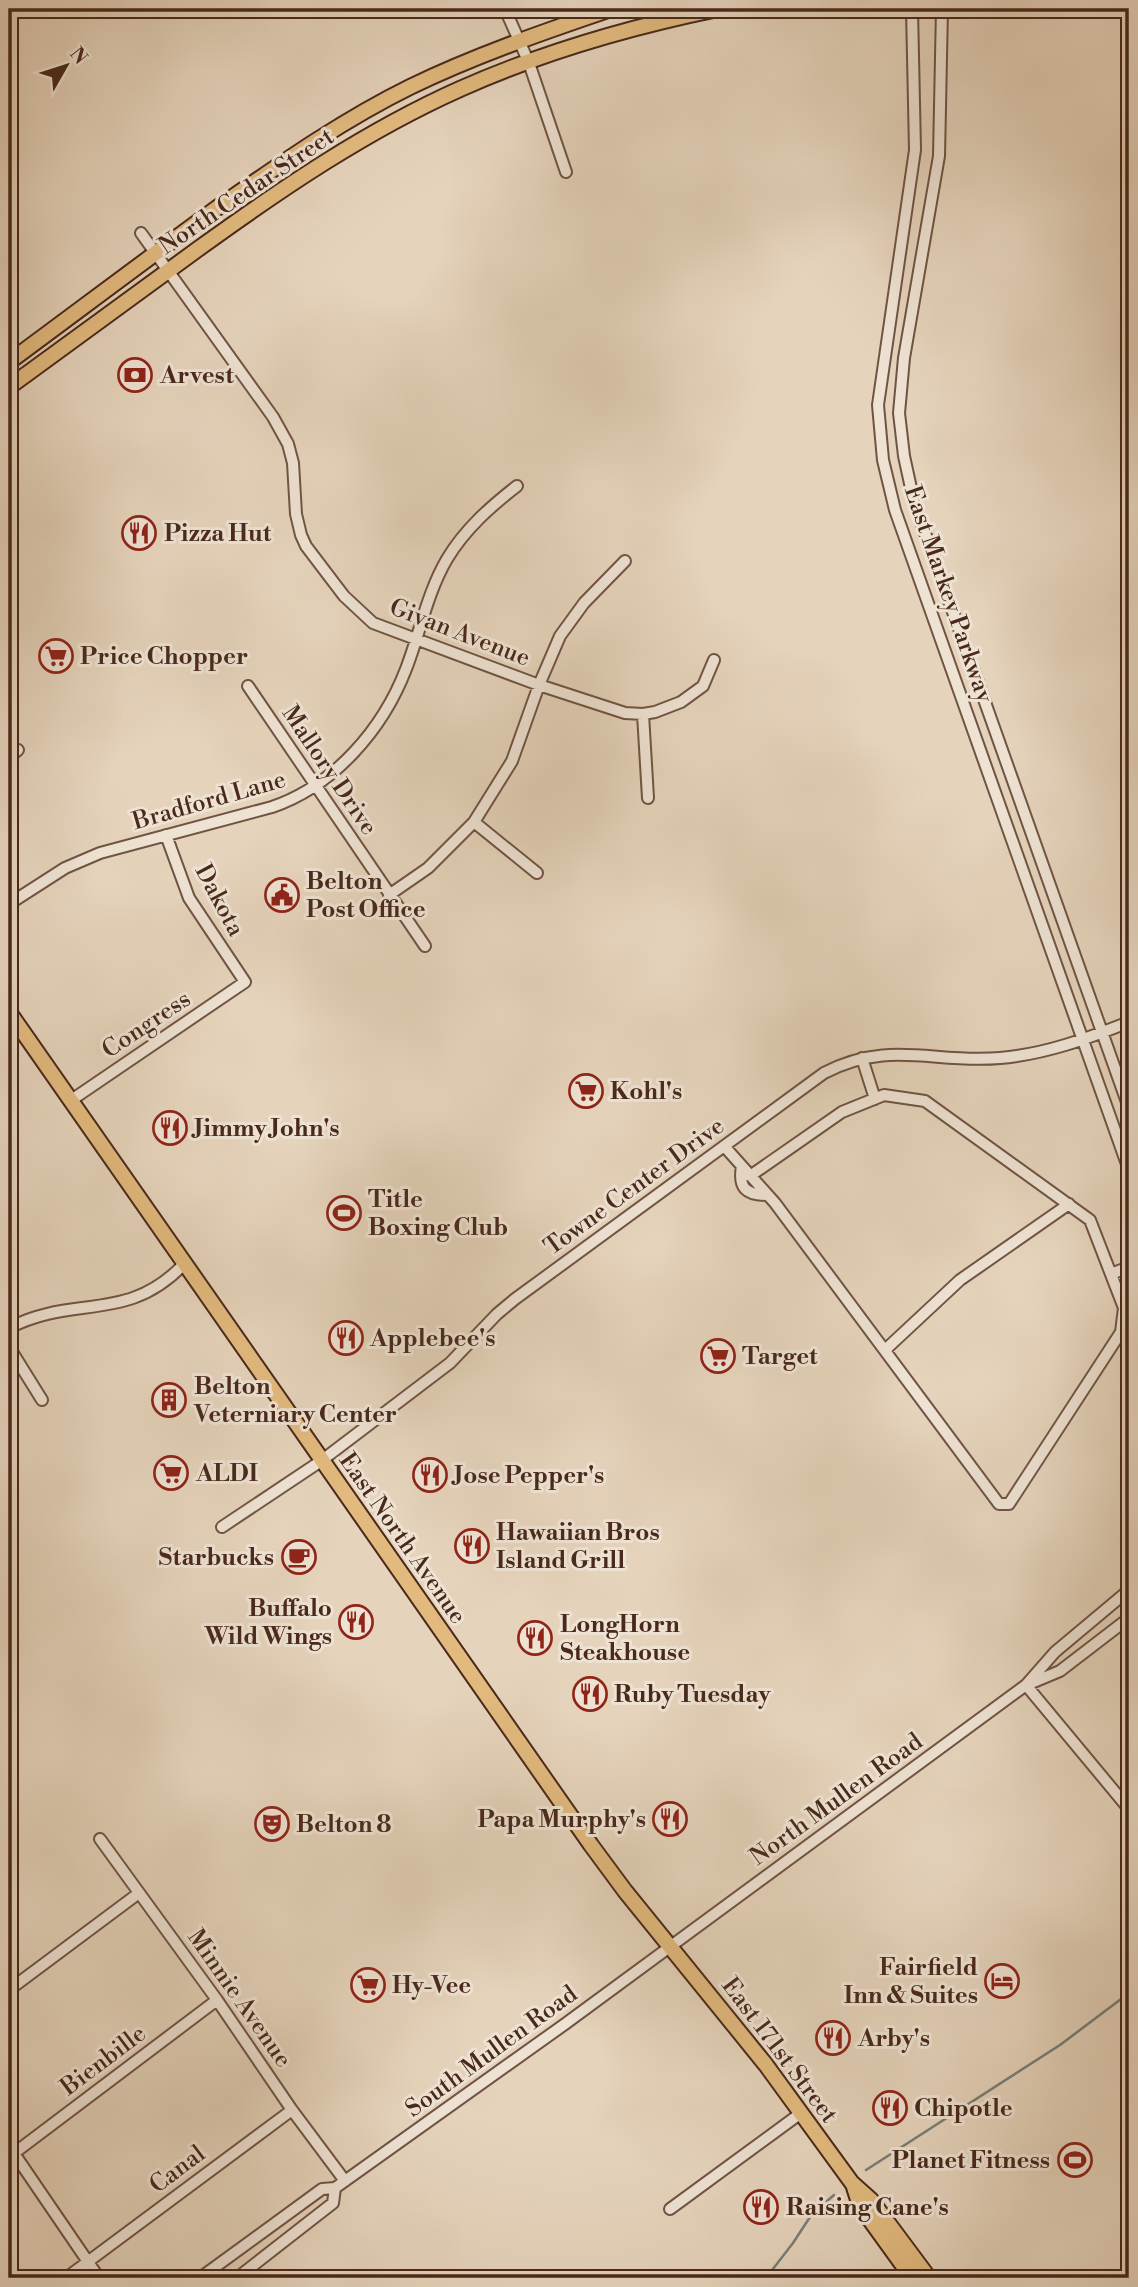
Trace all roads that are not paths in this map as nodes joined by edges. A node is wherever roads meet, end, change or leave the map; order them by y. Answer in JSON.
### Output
{"nodes":[{"id":1,"x":505,"y":9,"type":"edge"},
{"id":2,"x":611,"y":9,"type":"edge"},
{"id":3,"x":718,"y":9,"type":"edge"},
{"id":4,"x":912,"y":9,"type":"edge"},
{"id":5,"x":942,"y":9,"type":"edge"},
{"id":6,"x":517,"y":42,"type":"junction"},
{"id":7,"x":528,"y":63,"type":"junction"},
{"id":8,"x":566,"y":172,"type":"dead end"},
{"id":9,"x":141,"y":233,"type":"dead end"},
{"id":10,"x":155,"y":253,"type":"junction"},
{"id":11,"x":168,"y":271,"type":"junction"},
{"id":12,"x":9,"y":362,"type":"edge"},
{"id":13,"x":9,"y":387,"type":"edge"},
{"id":14,"x":517,"y":486,"type":"dead end"},
{"id":15,"x":625,"y":561,"type":"dead end"},
{"id":16,"x":416,"y":640,"type":"junction"},
{"id":17,"x":714,"y":660,"type":"dead end"},
{"id":18,"x":538,"y":684,"type":"junction"},
{"id":19,"x":248,"y":686,"type":"dead end"},
{"id":20,"x":643,"y":714,"type":"junction"},
{"id":21,"x":316,"y":786,"type":"junction"},
{"id":22,"x":648,"y":798,"type":"dead end"},
{"id":23,"x":474,"y":822,"type":"junction"},
{"id":24,"x":166,"y":835,"type":"junction"},
{"id":25,"x":537,"y":873,"type":"dead end"},
{"id":26,"x":389,"y":895,"type":"junction"},
{"id":27,"x":9,"y":904,"type":"edge"},
{"id":28,"x":425,"y":946,"type":"dead end"},
{"id":29,"x":245,"y":982,"type":"joint"},
{"id":30,"x":9,"y":1012,"type":"edge"},
{"id":31,"x":1129,"y":1021,"type":"edge"},
{"id":32,"x":1102,"y":1032,"type":"junction"},
{"id":33,"x":1083,"y":1040,"type":"junction"},
{"id":34,"x":862,"y":1058,"type":"junction"},
{"id":35,"x":875,"y":1099,"type":"junction"},
{"id":36,"x":71,"y":1101,"type":"junction"},
{"id":37,"x":1129,"y":1108,"type":"edge"},
{"id":38,"x":724,"y":1146,"type":"junction"},
{"id":39,"x":741,"y":1166,"type":"junction"},
{"id":40,"x":1129,"y":1170,"type":"edge"},
{"id":41,"x":750,"y":1176,"type":"junction"},
{"id":42,"x":767,"y":1195,"type":"junction"},
{"id":43,"x":1069,"y":1204,"type":"junction"},
{"id":44,"x":184,"y":1264,"type":"junction"},
{"id":45,"x":1129,"y":1267,"type":"edge"},
{"id":46,"x":1111,"y":1274,"type":"junction"},
{"id":47,"x":9,"y":1328,"type":"edge"},
{"id":48,"x":9,"y":1347,"type":"edge"},
{"id":49,"x":885,"y":1350,"type":"junction"},
{"id":50,"x":42,"y":1400,"type":"dead end"},
{"id":51,"x":321,"y":1461,"type":"junction"},
{"id":52,"x":222,"y":1527,"type":"dead end"},
{"id":53,"x":1129,"y":1590,"type":"edge"},
{"id":54,"x":1129,"y":1618,"type":"edge"},
{"id":55,"x":1026,"y":1685,"type":"junction"},
{"id":56,"x":1129,"y":1809,"type":"edge"},
{"id":57,"x":100,"y":1839,"type":"dead end"},
{"id":58,"x":139,"y":1893,"type":"junction"},
{"id":59,"x":670,"y":1947,"type":"junction"},
{"id":60,"x":9,"y":1990,"type":"edge"},
{"id":61,"x":217,"y":2000,"type":"junction"},
{"id":62,"x":292,"y":2110,"type":"junction"},
{"id":63,"x":801,"y":2113,"type":"junction"},
{"id":64,"x":11,"y":2150,"type":"edge"},
{"id":65,"x":852,"y":2183,"type":"junction"},
{"id":66,"x":340,"y":2184,"type":"junction"},
{"id":67,"x":670,"y":2210,"type":"dead end"},
{"id":68,"x":871,"y":2221,"type":"junction"},
{"id":69,"x":88,"y":2262,"type":"junction"},
{"id":70,"x":66,"y":2278,"type":"edge"},
{"id":71,"x":99,"y":2278,"type":"edge"},
{"id":72,"x":200,"y":2278,"type":"edge"},
{"id":73,"x":237,"y":2278,"type":"edge"},
{"id":74,"x":912,"y":2278,"type":"edge"},
{"id":75,"x":919,"y":2278,"type":"edge"},
{"id":76,"x":929,"y":2278,"type":"edge"}],
"edges":[{"from":1,"to":6,"type":"street"},
{"from":2,"to":6,"type":"main road","name":"North Cedar Street"},
{"from":3,"to":7,"type":"main road","name":"North Cedar Street"},
{"from":4,"to":33,"type":"street","name":"East Markey Parkway"},
{"from":5,"to":32,"type":"street","name":"East Markey Parkway"},
{"from":6,"to":7,"type":"street"},
{"from":6,"to":10,"type":"main road","name":"North Cedar Street"},
{"from":7,"to":8,"type":"street"},
{"from":7,"to":11,"type":"main road","name":"North Cedar Street"},
{"from":9,"to":10,"type":"street","name":"Givan Avenue"},
{"from":10,"to":11,"type":"street","name":"Givan Avenue"},
{"from":10,"to":12,"type":"main road","name":"North Cedar Street"},
{"from":11,"to":13,"type":"main road","name":"North Cedar Street"},
{"from":11,"to":16,"type":"street","name":"Givan Avenue"},
{"from":14,"to":16,"type":"street","name":"Bradford Lane"},
{"from":15,"to":18,"type":"street"},
{"from":16,"to":18,"type":"street","name":"Givan Avenue"},
{"from":16,"to":21,"type":"street","name":"Bradford Lane"},
{"from":17,"to":20,"type":"street","name":"Givan Avenue"},
{"from":18,"to":20,"type":"street","name":"Givan Avenue"},
{"from":18,"to":23,"type":"street"},
{"from":19,"to":21,"type":"street","name":"Mallory Drive"},
{"from":20,"to":22,"type":"street"},
{"from":21,"to":24,"type":"street","name":"Bradford Lane"},
{"from":21,"to":26,"type":"street","name":"Mallory Drive"},
{"from":23,"to":25,"type":"street"},
{"from":23,"to":26,"type":"street"},
{"from":24,"to":27,"type":"street","name":"Bradford Lane"},
{"from":24,"to":29,"type":"street","name":"Dakota"},
{"from":26,"to":28,"type":"street","name":"Mallory Drive"},
{"from":29,"to":36,"type":"street","name":"Congress"},
{"from":30,"to":36,"type":"main road","name":"East North Avenue"},
{"from":31,"to":32,"type":"street","name":"Towne Center Drive"},
{"from":32,"to":33,"type":"street","name":"Towne Center Drive"},
{"from":32,"to":37,"type":"street","name":"East Markey Parkway"},
{"from":33,"to":34,"type":"street","name":"Towne Center Drive"},
{"from":33,"to":40,"type":"street","name":"East Markey Parkway"},
{"from":34,"to":35,"type":"street"},
{"from":34,"to":38,"type":"street","name":"Towne Center Drive"},
{"from":35,"to":41,"type":"street"},
{"from":35,"to":43,"type":"street"},
{"from":36,"to":44,"type":"main road","name":"East North Avenue"},
{"from":38,"to":39,"type":"street"},
{"from":38,"to":51,"type":"street","name":"Towne Center Drive"},
{"from":39,"to":41,"type":"street"},
{"from":39,"to":42,"type":"street"},
{"from":41,"to":42,"type":"street"},
{"from":42,"to":49,"type":"street"},
{"from":43,"to":46,"type":"street"},
{"from":43,"to":49,"type":"street"},
{"from":44,"to":47,"type":"street"},
{"from":44,"to":51,"type":"main road","name":"East North Avenue"},
{"from":45,"to":46,"type":"street"},
{"from":46,"to":49,"type":"street"},
{"from":48,"to":50,"type":"street"},
{"from":51,"to":52,"type":"street","name":"Towne Center Drive"},
{"from":51,"to":59,"type":"main road","name":"East North Avenue"},
{"from":53,"to":55,"type":"street"},
{"from":54,"to":55,"type":"street"},
{"from":55,"to":56,"type":"street"},
{"from":55,"to":59,"type":"street","name":"North Mullen Road"},
{"from":57,"to":58,"type":"street","name":"Minnie Avenue"},
{"from":58,"to":60,"type":"street"},
{"from":58,"to":61,"type":"street","name":"Minnie Avenue"},
{"from":59,"to":63,"type":"main road","name":"East 171st Street"},
{"from":59,"to":66,"type":"street","name":"South Mullen Road"},
{"from":61,"to":62,"type":"street","name":"Minnie Avenue"},
{"from":61,"to":64,"type":"street","name":"Bienbille"},
{"from":62,"to":66,"type":"street","name":"Minnie Avenue"},
{"from":62,"to":69,"type":"street","name":"Canal"},
{"from":63,"to":65,"type":"main road","name":"East 171st Street"},
{"from":63,"to":67,"type":"street"},
{"from":64,"to":69,"type":"street"},
{"from":65,"to":68,"type":"main road","name":"East 171st Street"},
{"from":65,"to":76,"type":"main road","name":"East 171st Street"},
{"from":66,"to":72,"type":"street","name":"South Mullen Road"},
{"from":66,"to":73,"type":"street","name":"South Mullen Road"},
{"from":68,"to":74,"type":"main road","name":"East 171st Street"},
{"from":68,"to":75,"type":"main road"},
{"from":69,"to":70,"type":"street","name":"Canal"},
{"from":69,"to":71,"type":"street"}]}
